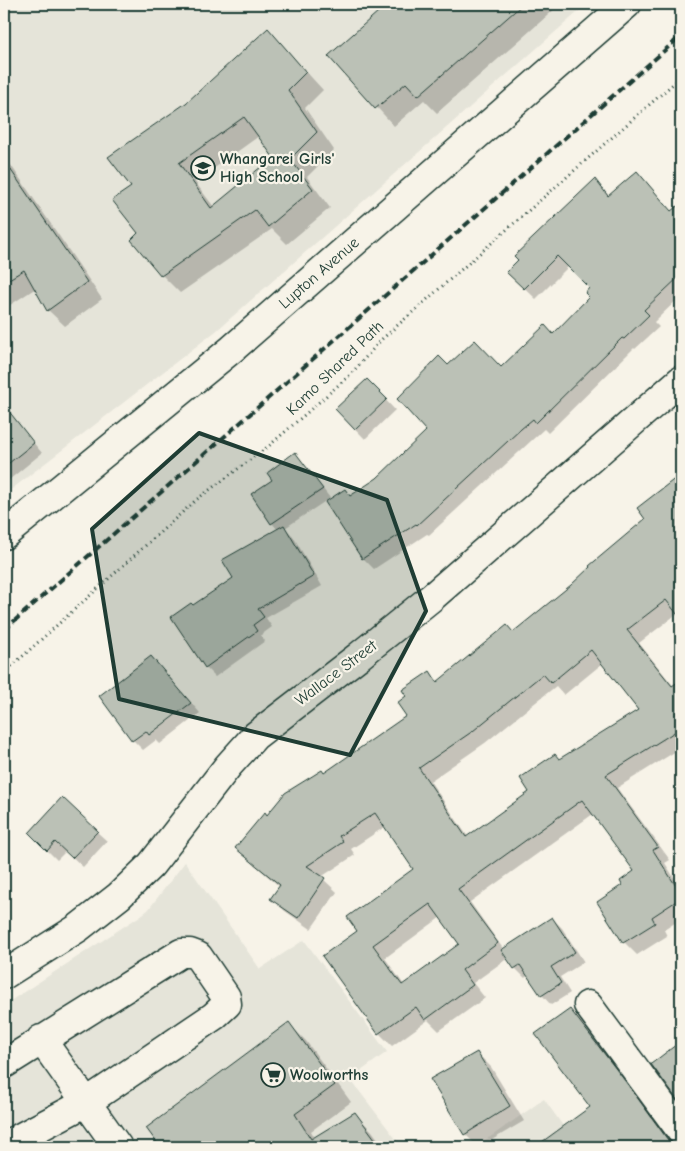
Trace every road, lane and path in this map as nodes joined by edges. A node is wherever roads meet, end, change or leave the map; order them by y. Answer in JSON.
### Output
{"nodes":[{"id":1,"x":627,"y":4,"type":"edge"},
{"id":2,"x":681,"y":77,"type":"edge"},
{"id":3,"x":681,"y":380,"type":"edge"},
{"id":4,"x":4,"y":535,"type":"edge"},
{"id":5,"x":4,"y":673,"type":"edge"},
{"id":6,"x":4,"y":975,"type":"edge"},
{"id":7,"x":588,"y":1005,"type":"dead end"},
{"id":8,"x":41,"y":1039,"type":"junction"},
{"id":9,"x":4,"y":1064,"type":"edge"},
{"id":10,"x":87,"y":1102,"type":"junction"},
{"id":11,"x":681,"y":1130,"type":"edge"},
{"id":12,"x":4,"y":1146,"type":"edge"},
{"id":13,"x":118,"y":1147,"type":"edge"}],
"edges":[{"from":1,"to":4,"type":"street","name":"Lupton Avenue"},
{"from":2,"to":5,"type":"path","name":"Kamo Shared Path"},
{"from":3,"to":6,"type":"street","name":"Wallace Street"},
{"from":7,"to":11,"type":"street"},
{"from":8,"to":9,"type":"street"},
{"from":8,"to":10,"type":"street"},
{"from":8,"to":10,"type":"street"},
{"from":10,"to":12,"type":"street"},
{"from":10,"to":13,"type":"street"}]}
